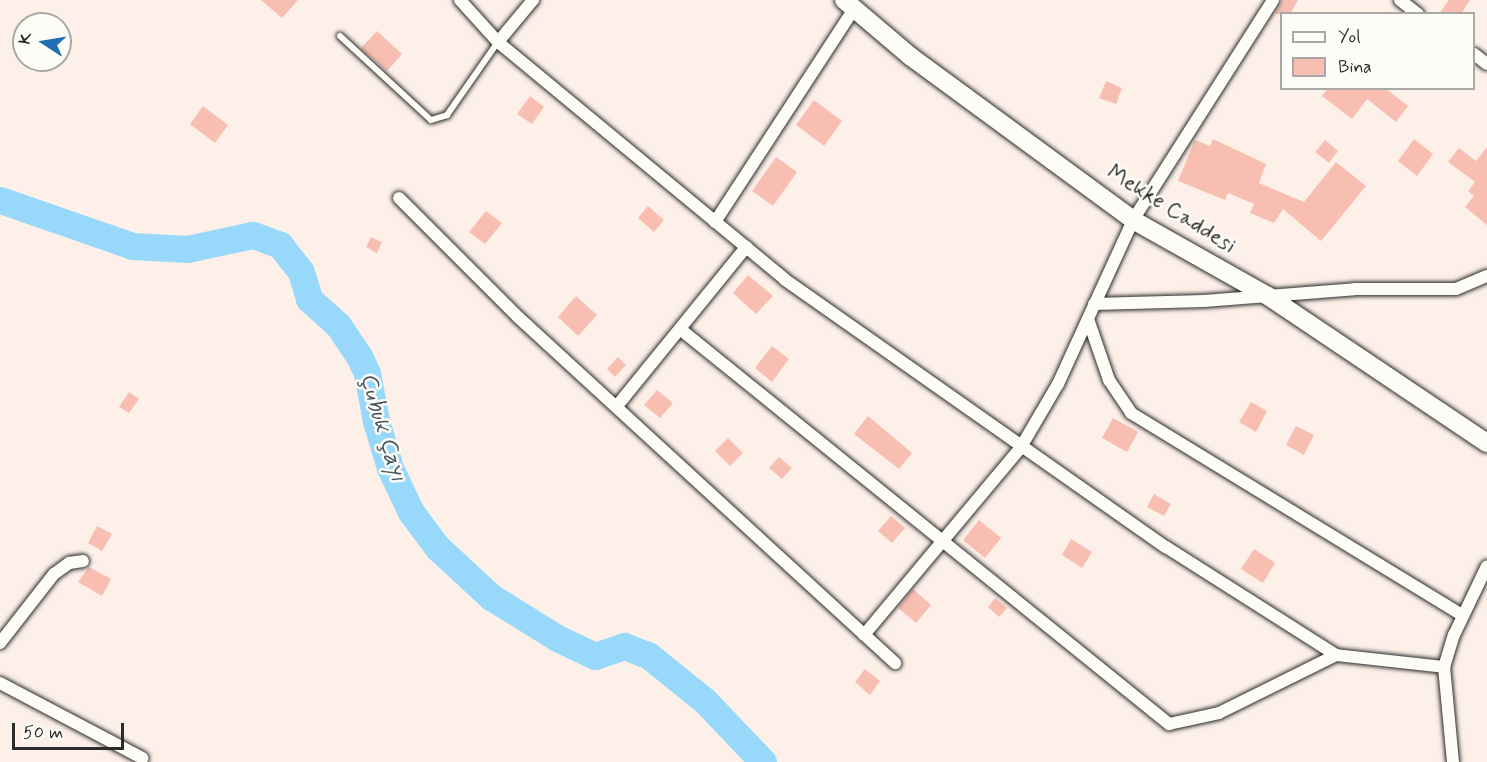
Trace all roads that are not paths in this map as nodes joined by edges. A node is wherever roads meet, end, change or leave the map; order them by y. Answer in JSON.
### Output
{"nodes":[{"id":1,"x":460,"y":0,"type":"edge"},
{"id":2,"x":533,"y":0,"type":"edge"},
{"id":3,"x":1273,"y":0,"type":"edge"},
{"id":4,"x":1400,"y":0,"type":"edge"},
{"id":5,"x":849,"y":4,"type":"edge"},
{"id":6,"x":1415,"y":12,"type":"edge"},
{"id":7,"x":339,"y":36,"type":"dead end"},
{"id":8,"x":498,"y":42,"type":"junction"},
{"id":9,"x":399,"y":198,"type":"dead end"},
{"id":10,"x":1133,"y":220,"type":"junction"},
{"id":11,"x":715,"y":222,"type":"junction"},
{"id":12,"x":746,"y":247,"type":"junction"},
{"id":13,"x":1487,"y":276,"type":"edge"},
{"id":14,"x":1268,"y":296,"type":"junction"},
{"id":15,"x":1094,"y":304,"type":"junction"},
{"id":16,"x":1088,"y":319,"type":"junction"},
{"id":17,"x":680,"y":329,"type":"junction"},
{"id":18,"x":617,"y":406,"type":"junction"},
{"id":19,"x":1487,"y":442,"type":"edge"},
{"id":20,"x":1021,"y":447,"type":"junction"},
{"id":21,"x":943,"y":544,"type":"junction"},
{"id":22,"x":83,"y":561,"type":"dead end"},
{"id":23,"x":1487,"y":566,"type":"edge"},
{"id":24,"x":1462,"y":615,"type":"junction"},
{"id":25,"x":864,"y":634,"type":"junction"},
{"id":26,"x":0,"y":643,"type":"edge"},
{"id":27,"x":1336,"y":655,"type":"junction"},
{"id":28,"x":895,"y":663,"type":"dead end"},
{"id":29,"x":1444,"y":667,"type":"junction"},
{"id":30,"x":0,"y":683,"type":"edge"},
{"id":31,"x":142,"y":758,"type":"dead end"},
{"id":32,"x":1453,"y":762,"type":"edge"}],
"edges":[{"from":1,"to":8,"type":"street"},
{"from":2,"to":8,"type":"street"},
{"from":3,"to":10,"type":"street"},
{"from":4,"to":6,"type":"street"},
{"from":5,"to":10,"type":"street","name":"Mekke Caddesi"},
{"from":5,"to":11,"type":"street"},
{"from":7,"to":8,"type":"lane"},
{"from":8,"to":11,"type":"street"},
{"from":9,"to":18,"type":"street"},
{"from":10,"to":14,"type":"street","name":"Mekke Caddesi"},
{"from":10,"to":15,"type":"street"},
{"from":11,"to":12,"type":"street"},
{"from":12,"to":17,"type":"street"},
{"from":12,"to":20,"type":"street"},
{"from":13,"to":14,"type":"street"},
{"from":14,"to":15,"type":"street"},
{"from":14,"to":19,"type":"street","name":"Mekke Caddesi"},
{"from":15,"to":16,"type":"street"},
{"from":16,"to":20,"type":"street"},
{"from":16,"to":24,"type":"street"},
{"from":17,"to":18,"type":"street"},
{"from":17,"to":21,"type":"street"},
{"from":18,"to":25,"type":"street"},
{"from":20,"to":21,"type":"street"},
{"from":20,"to":27,"type":"street"},
{"from":21,"to":25,"type":"street"},
{"from":21,"to":27,"type":"street"},
{"from":22,"to":26,"type":"street"},
{"from":23,"to":24,"type":"street"},
{"from":24,"to":29,"type":"street"},
{"from":25,"to":28,"type":"street"},
{"from":27,"to":29,"type":"street"},
{"from":29,"to":32,"type":"street"},
{"from":30,"to":31,"type":"street"}]}
